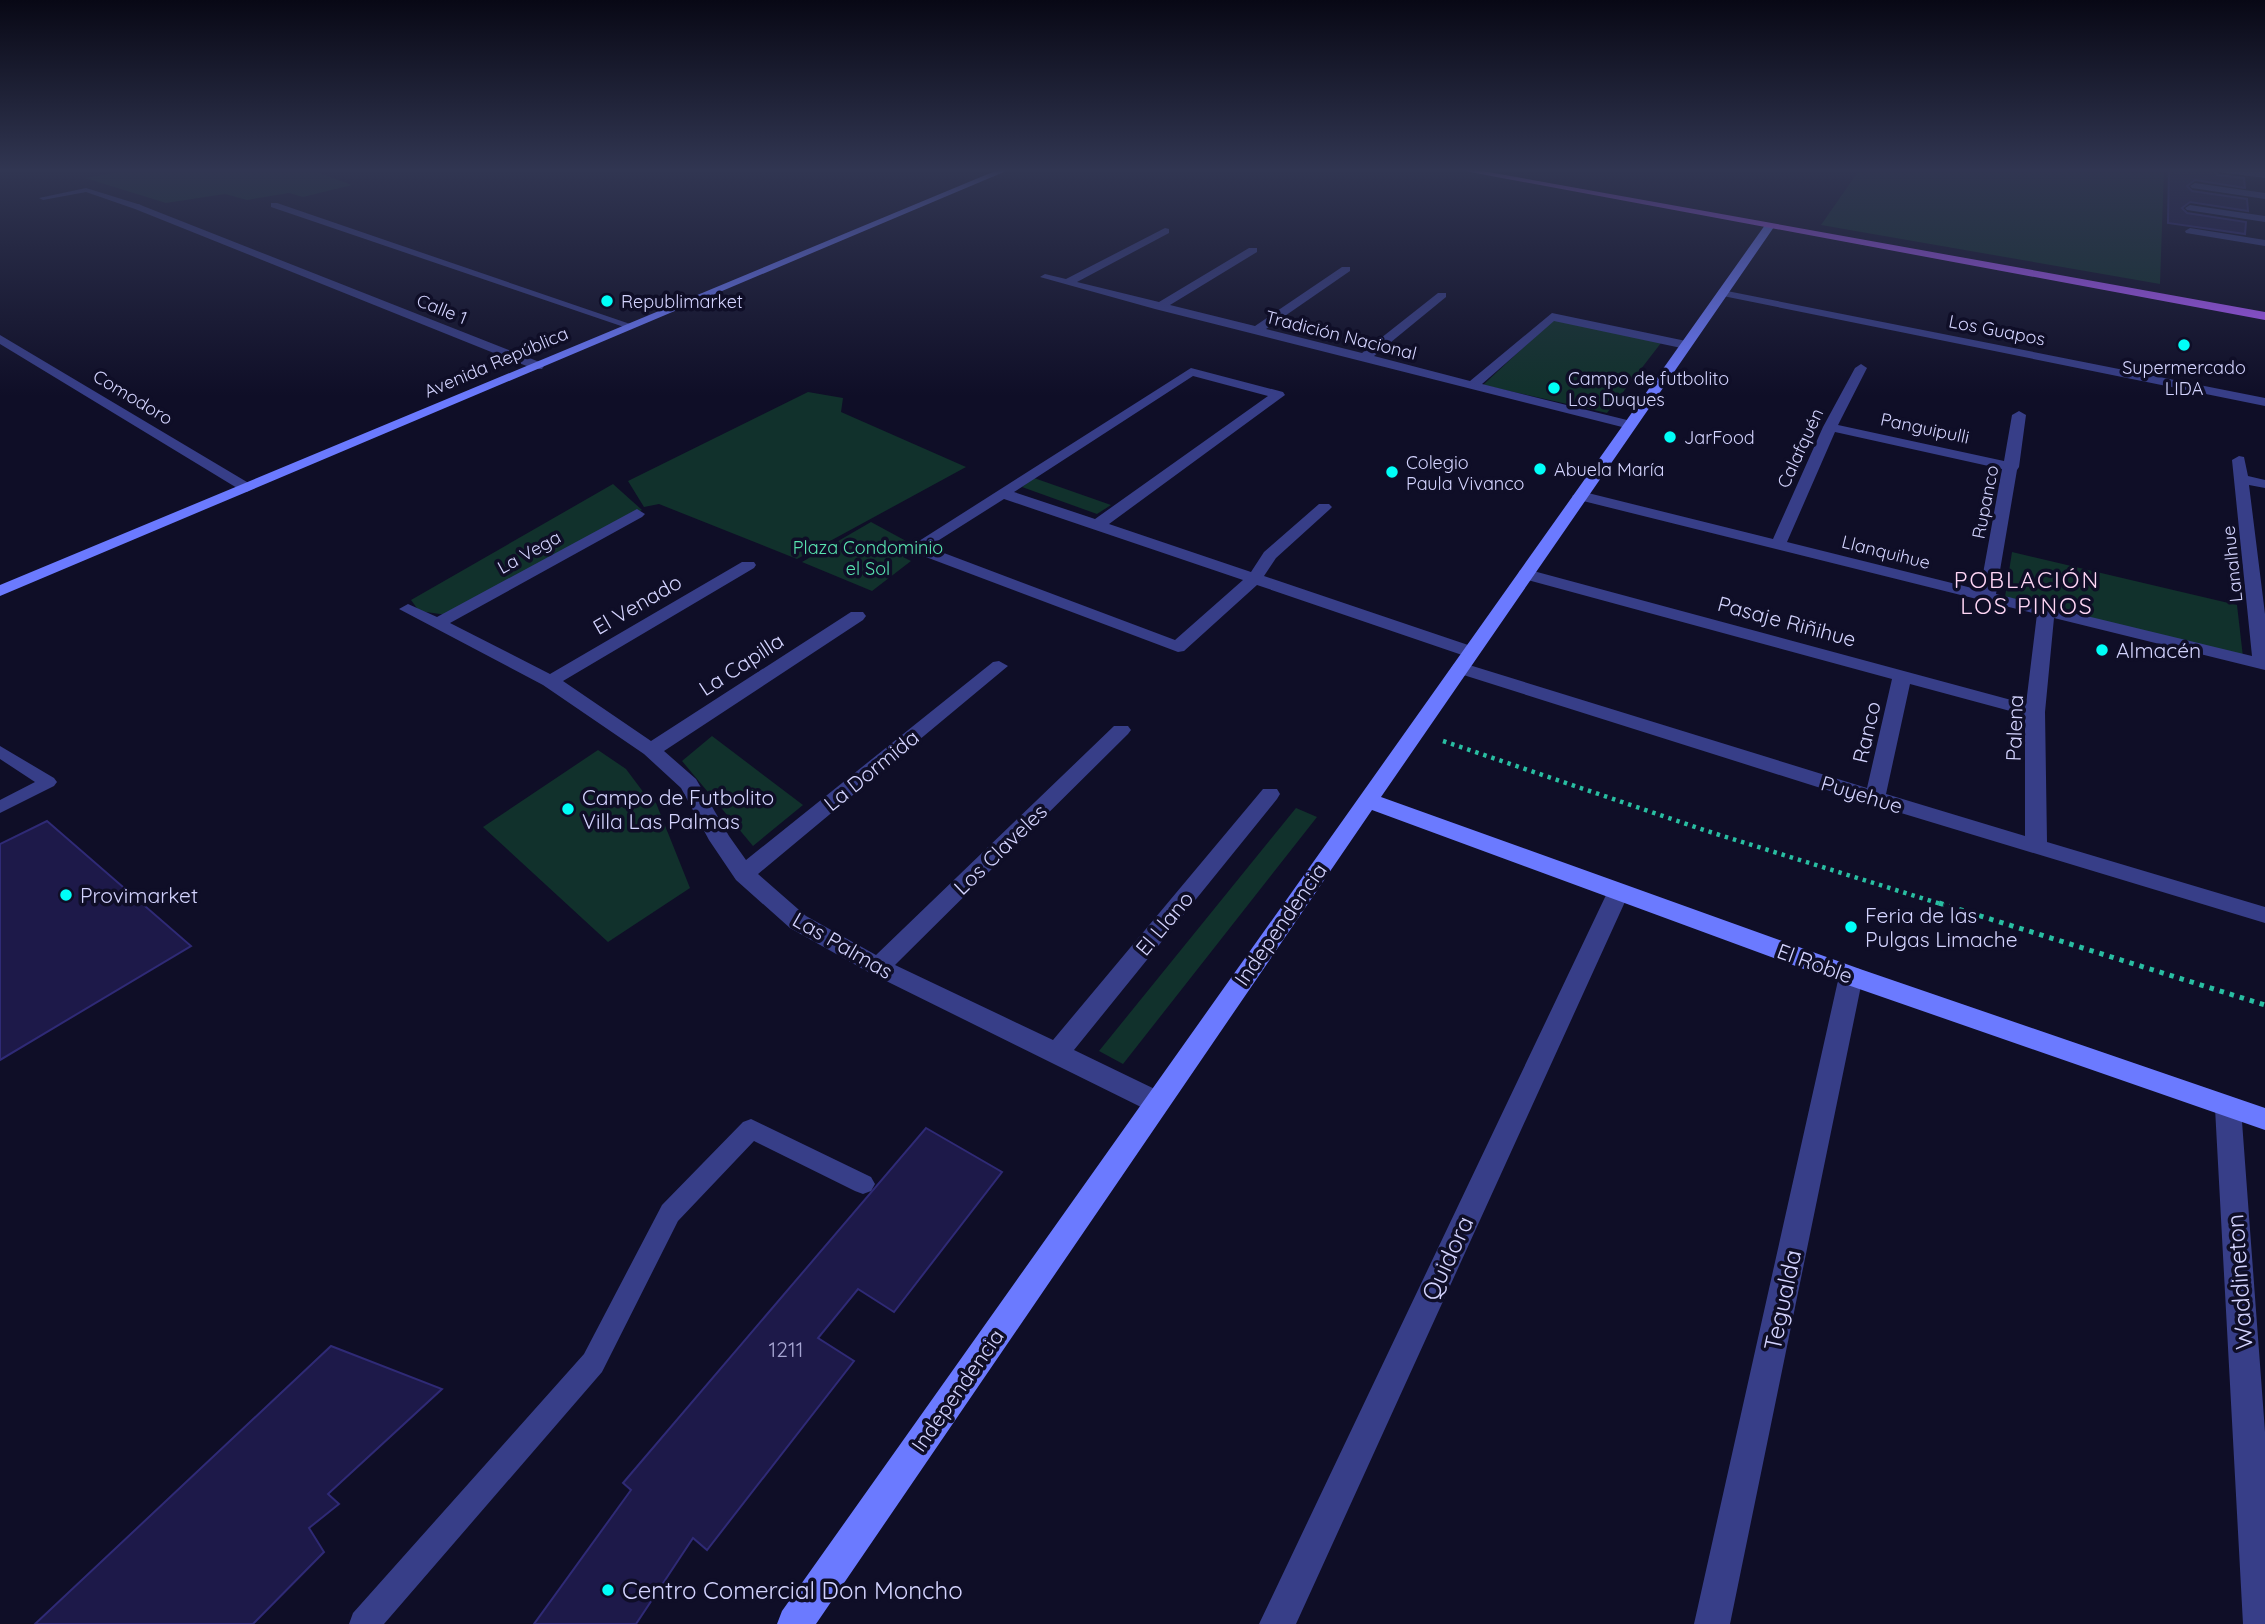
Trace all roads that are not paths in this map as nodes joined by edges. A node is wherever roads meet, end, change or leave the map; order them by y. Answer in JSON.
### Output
{"nodes":[{"id":1,"x":233,"y":245,"type":"edge"},
{"id":2,"x":392,"y":245,"type":"edge"},
{"id":3,"x":826,"y":245,"type":"edge"},
{"id":4,"x":1139,"y":245,"type":"edge"},
{"id":5,"x":1756,"y":245,"type":"edge"},
{"id":6,"x":1868,"y":245,"type":"edge"},
{"id":7,"x":1253,"y":250,"type":"dead end"},
{"id":8,"x":1346,"y":270,"type":"dead end"},
{"id":9,"x":1045,"y":277,"type":"dead end"},
{"id":10,"x":1066,"y":283,"type":"junction"},
{"id":11,"x":1722,"y":293,"type":"junction"},
{"id":12,"x":1442,"y":295,"type":"dead end"},
{"id":13,"x":1159,"y":307,"type":"junction"},
{"id":14,"x":2265,"y":316,"type":"edge"},
{"id":15,"x":632,"y":326,"type":"junction"},
{"id":16,"x":1256,"y":331,"type":"junction"},
{"id":17,"x":0,"y":339,"type":"edge"},
{"id":18,"x":1686,"y":345,"type":"junction"},
{"id":19,"x":1364,"y":358,"type":"junction"},
{"id":20,"x":538,"y":366,"type":"junction"},
{"id":21,"x":1861,"y":368,"type":"dead end"},
{"id":22,"x":1472,"y":386,"type":"junction"},
{"id":23,"x":2265,"y":402,"type":"edge"},
{"id":24,"x":2019,"y":415,"type":"dead end"},
{"id":25,"x":1630,"y":425,"type":"junction"},
{"id":26,"x":1830,"y":427,"type":"junction"},
{"id":27,"x":2239,"y":460,"type":"dead end"},
{"id":28,"x":2012,"y":467,"type":"junction"},
{"id":29,"x":2243,"y":479,"type":"junction"},
{"id":30,"x":2265,"y":484,"type":"edge"},
{"id":31,"x":247,"y":488,"type":"junction"},
{"id":32,"x":1002,"y":493,"type":"junction"},
{"id":33,"x":1580,"y":496,"type":"junction"},
{"id":34,"x":1324,"y":507,"type":"dead end"},
{"id":35,"x":637,"y":514,"type":"dead end"},
{"id":36,"x":1097,"y":525,"type":"junction"},
{"id":37,"x":1778,"y":545,"type":"junction"},
{"id":38,"x":748,"y":565,"type":"dead end"},
{"id":39,"x":1526,"y":574,"type":"junction"},
{"id":40,"x":1254,"y":579,"type":"junction"},
{"id":41,"x":0,"y":591,"type":"edge"},
{"id":42,"x":1987,"y":596,"type":"junction"},
{"id":43,"x":408,"y":609,"type":"dead end"},
{"id":44,"x":2046,"y":611,"type":"junction"},
{"id":45,"x":857,"y":616,"type":"dead end"},
{"id":46,"x":438,"y":624,"type":"junction"},
{"id":47,"x":1466,"y":660,"type":"junction"},
{"id":48,"x":2264,"y":665,"type":"edge"},
{"id":49,"x":999,"y":666,"type":"dead end"},
{"id":50,"x":1902,"y":677,"type":"junction"},
{"id":51,"x":550,"y":681,"type":"junction"},
{"id":52,"x":2035,"y":712,"type":"junction"},
{"id":53,"x":1121,"y":730,"type":"dead end"},
{"id":54,"x":651,"y":750,"type":"junction"},
{"id":55,"x":0,"y":751,"type":"edge"},
{"id":56,"x":1270,"y":794,"type":"dead end"},
{"id":57,"x":1875,"y":798,"type":"junction"},
{"id":58,"x":1367,"y":800,"type":"junction"},
{"id":59,"x":0,"y":807,"type":"edge"},
{"id":60,"x":2036,"y":847,"type":"junction"},
{"id":61,"x":744,"y":874,"type":"junction"},
{"id":62,"x":1618,"y":893,"type":"junction"},
{"id":63,"x":2265,"y":915,"type":"edge"},
{"id":64,"x":878,"y":967,"type":"junction"},
{"id":65,"x":1851,"y":976,"type":"junction"},
{"id":66,"x":1057,"y":1052,"type":"junction"},
{"id":67,"x":1156,"y":1102,"type":"junction"},
{"id":68,"x":2228,"y":1108,"type":"junction"},
{"id":69,"x":2265,"y":1119,"type":"edge"},
{"id":70,"x":863,"y":1184,"type":"dead end"},
{"id":71,"x":364,"y":1624,"type":"edge"},
{"id":72,"x":795,"y":1624,"type":"edge"},
{"id":73,"x":1277,"y":1624,"type":"edge"},
{"id":74,"x":1712,"y":1624,"type":"edge"},
{"id":75,"x":2261,"y":1624,"type":"edge"}],
"edges":[{"from":1,"to":20,"type":"street","name":"Calle 1"},
{"from":2,"to":15,"type":"lane"},
{"from":3,"to":15,"type":"main road","name":"Avenida República"},
{"from":4,"to":10,"type":"street"},
{"from":5,"to":11,"type":"main road","name":"Independencia"},
{"from":6,"to":14,"type":"main road"},
{"from":7,"to":13,"type":"street"},
{"from":8,"to":16,"type":"street"},
{"from":9,"to":10,"type":"street","name":"Tradición Nacional"},
{"from":10,"to":13,"type":"street","name":"Tradición Nacional"},
{"from":11,"to":18,"type":"main road","name":"Independencia"},
{"from":11,"to":23,"type":"street","name":"Los Guapos"},
{"from":12,"to":19,"type":"street"},
{"from":13,"to":16,"type":"street","name":"Tradición Nacional"},
{"from":15,"to":20,"type":"main road","name":"Avenida República"},
{"from":16,"to":19,"type":"street","name":"Tradición Nacional"},
{"from":17,"to":31,"type":"street","name":"Comodoro"},
{"from":18,"to":22,"type":"street"},
{"from":18,"to":25,"type":"main road","name":"Independencia"},
{"from":19,"to":22,"type":"street","name":"Tradición Nacional"},
{"from":20,"to":31,"type":"main road","name":"Avenida República"},
{"from":21,"to":26,"type":"street","name":"Calafquén"},
{"from":22,"to":25,"type":"street","name":"Tradición Nacional"},
{"from":24,"to":28,"type":"street","name":"Rupanco"},
{"from":25,"to":33,"type":"main road","name":"Independencia"},
{"from":26,"to":28,"type":"street","name":"Panguipulli"},
{"from":26,"to":37,"type":"street","name":"Calafquén"},
{"from":27,"to":29,"type":"street","name":"Lanalhue"},
{"from":28,"to":42,"type":"street","name":"Rupanco"},
{"from":29,"to":30,"type":"street"},
{"from":29,"to":48,"type":"street","name":"Lanalhue"},
{"from":31,"to":41,"type":"main road","name":"Avenida República"},
{"from":32,"to":36,"type":"street","name":"Puyehue"},
{"from":32,"to":36,"type":"street"},
{"from":32,"to":40,"type":"street"},
{"from":33,"to":37,"type":"street","name":"Llanquihue"},
{"from":33,"to":39,"type":"main road","name":"Independencia"},
{"from":34,"to":40,"type":"street"},
{"from":35,"to":46,"type":"street","name":"La Vega"},
{"from":36,"to":40,"type":"street","name":"Puyehue"},
{"from":37,"to":42,"type":"street","name":"Llanquihue"},
{"from":38,"to":51,"type":"street","name":"El Venado"},
{"from":39,"to":47,"type":"main road","name":"Independencia"},
{"from":39,"to":50,"type":"street","name":"Pasaje Riñihue"},
{"from":40,"to":47,"type":"street","name":"Puyehue"},
{"from":42,"to":44,"type":"street","name":"Llanquihue"},
{"from":43,"to":46,"type":"street","name":"Las Palmas"},
{"from":44,"to":48,"type":"street","name":"Llanquihue"},
{"from":44,"to":52,"type":"street","name":"Palena"},
{"from":45,"to":54,"type":"street","name":"La Capilla"},
{"from":46,"to":51,"type":"street","name":"Las Palmas"},
{"from":47,"to":57,"type":"street","name":"Puyehue"},
{"from":47,"to":58,"type":"main road","name":"Independencia"},
{"from":49,"to":61,"type":"street","name":"La Dormida"},
{"from":50,"to":52,"type":"street","name":"Pasaje Riñihue"},
{"from":50,"to":57,"type":"street","name":"Ranco"},
{"from":51,"to":54,"type":"street","name":"Las Palmas"},
{"from":52,"to":60,"type":"street","name":"Palena"},
{"from":53,"to":64,"type":"street","name":"Los Claveles"},
{"from":54,"to":61,"type":"street","name":"Las Palmas"},
{"from":55,"to":59,"type":"lane"},
{"from":56,"to":66,"type":"street","name":"El Llano"},
{"from":57,"to":60,"type":"street","name":"Puyehue"},
{"from":58,"to":62,"type":"main road","name":"El Roble"},
{"from":58,"to":67,"type":"main road","name":"Independencia"},
{"from":60,"to":63,"type":"street","name":"Puyehue"},
{"from":61,"to":64,"type":"street","name":"Las Palmas"},
{"from":62,"to":65,"type":"main road","name":"El Roble"},
{"from":62,"to":73,"type":"street","name":"Quidora"},
{"from":64,"to":66,"type":"street","name":"Las Palmas"},
{"from":65,"to":68,"type":"main road","name":"El Roble"},
{"from":65,"to":74,"type":"street","name":"Tegualda"},
{"from":66,"to":67,"type":"street","name":"Las Palmas"},
{"from":67,"to":72,"type":"main road","name":"Independencia"},
{"from":68,"to":69,"type":"main road","name":"El Roble"},
{"from":68,"to":75,"type":"street","name":"Waddineton"},
{"from":70,"to":71,"type":"lane"}]}
